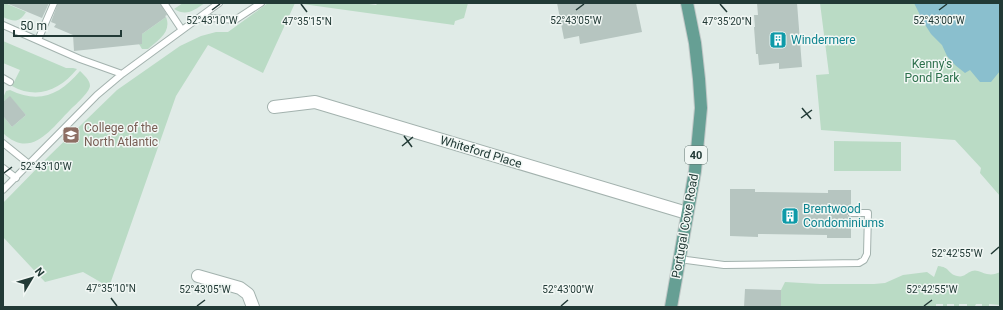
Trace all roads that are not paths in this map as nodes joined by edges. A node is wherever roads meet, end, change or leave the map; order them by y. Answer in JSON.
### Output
{"nodes":[{"id":1,"x":54,"y":3,"type":"edge"},
{"id":2,"x":164,"y":3,"type":"edge"},
{"id":3,"x":219,"y":3,"type":"edge"},
{"id":4,"x":261,"y":3,"type":"edge"},
{"id":5,"x":687,"y":3,"type":"edge"},
{"id":6,"x":198,"y":19,"type":"junction"},
{"id":7,"x":3,"y":25,"type":"edge"},
{"id":8,"x":182,"y":30,"type":"junction"},
{"id":9,"x":38,"y":40,"type":"junction"},
{"id":10,"x":122,"y":74,"type":"junction"},
{"id":11,"x":3,"y":78,"type":"edge"},
{"id":12,"x":10,"y":82,"type":"dead end"},
{"id":13,"x":274,"y":107,"type":"dead end"},
{"id":14,"x":3,"y":143,"type":"edge"},
{"id":15,"x":29,"y":164,"type":"junction"},
{"id":16,"x":3,"y":168,"type":"edge"},
{"id":17,"x":16,"y":178,"type":"junction"},
{"id":18,"x":3,"y":190,"type":"edge"},
{"id":19,"x":687,"y":213,"type":"junction"},
{"id":20,"x":851,"y":213,"type":"dead end"},
{"id":21,"x":679,"y":260,"type":"junction"},
{"id":22,"x":198,"y":276,"type":"dead end"},
{"id":23,"x":253,"y":307,"type":"edge"},
{"id":24,"x":671,"y":307,"type":"edge"}],
"edges":[{"from":1,"to":9,"type":"lane"},
{"from":2,"to":8,"type":"lane"},
{"from":3,"to":6,"type":"lane"},
{"from":4,"to":6,"type":"lane"},
{"from":5,"to":19,"type":"main road","name":"Portugal Cove Road","number":"40"},
{"from":6,"to":8,"type":"lane"},
{"from":7,"to":9,"type":"lane"},
{"from":8,"to":10,"type":"lane"},
{"from":9,"to":10,"type":"lane"},
{"from":10,"to":15,"type":"lane"},
{"from":11,"to":12,"type":"lane"},
{"from":13,"to":19,"type":"street","name":"Whiteford Place"},
{"from":14,"to":15,"type":"lane"},
{"from":15,"to":17,"type":"lane"},
{"from":16,"to":17,"type":"lane"},
{"from":17,"to":18,"type":"lane"},
{"from":19,"to":21,"type":"main road","name":"Portugal Cove Road","number":"40"},
{"from":20,"to":21,"type":"lane"},
{"from":21,"to":24,"type":"main road","name":"Portugal Cove Road","number":"40"},
{"from":22,"to":23,"type":"street"}]}
